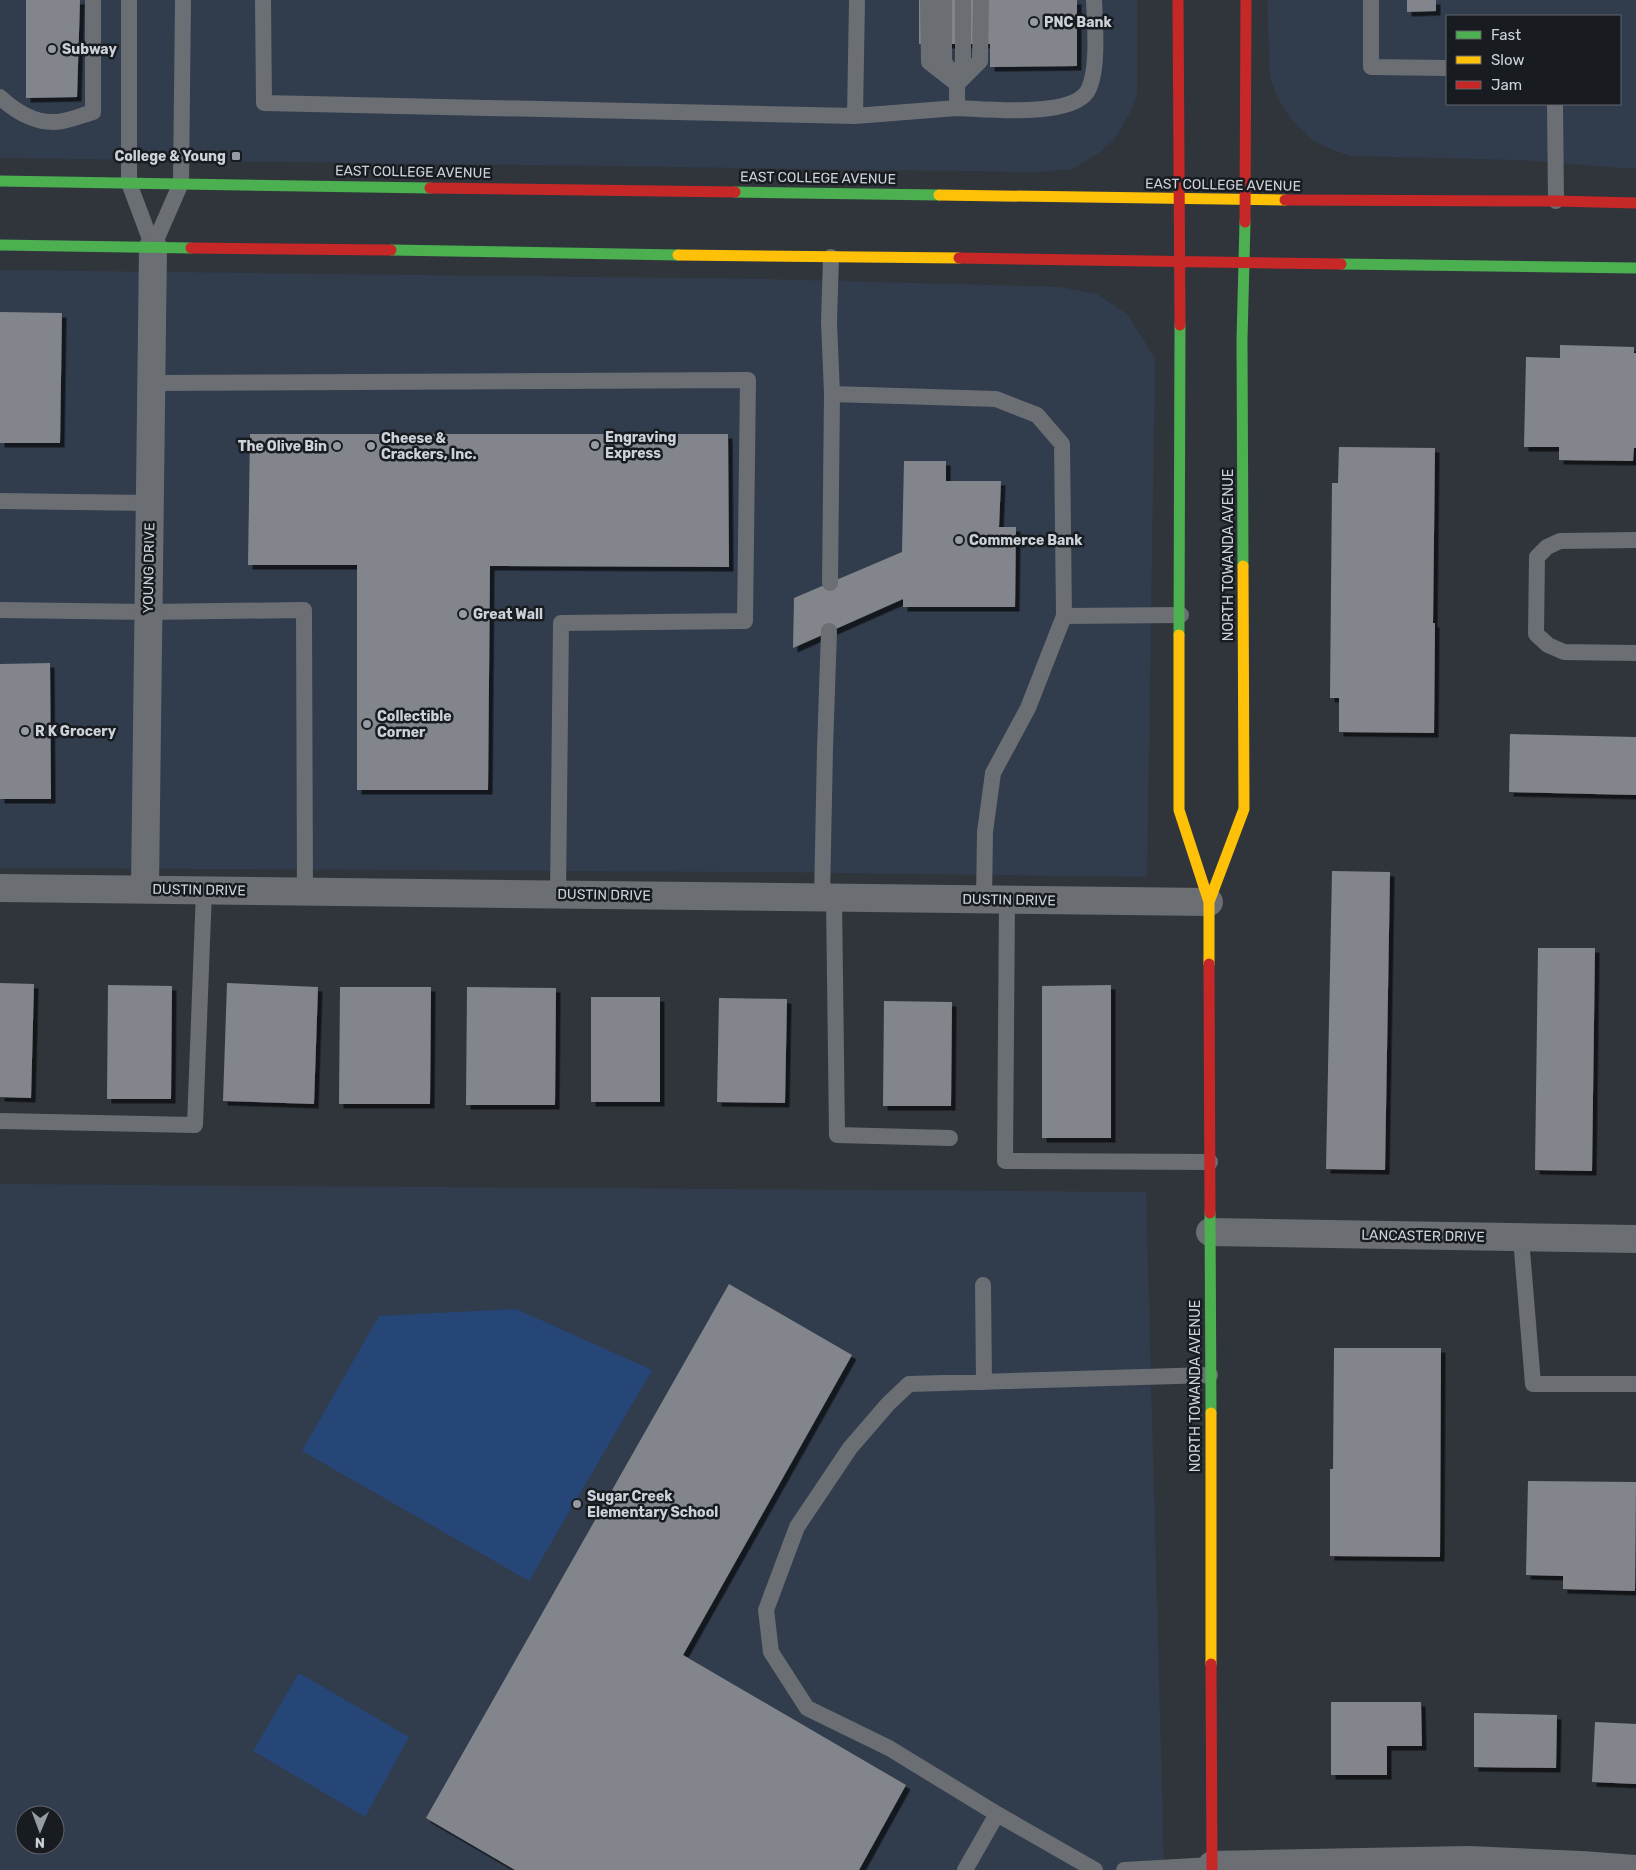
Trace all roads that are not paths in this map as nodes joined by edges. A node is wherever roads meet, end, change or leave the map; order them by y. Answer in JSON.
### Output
{"nodes":[{"id":1,"x":92,"y":0,"type":"edge"},
{"id":2,"x":129,"y":0,"type":"edge"},
{"id":3,"x":183,"y":0,"type":"edge"},
{"id":4,"x":263,"y":0,"type":"edge"},
{"id":5,"x":857,"y":0,"type":"edge"},
{"id":6,"x":928,"y":0,"type":"edge"},
{"id":7,"x":944,"y":0,"type":"edge"},
{"id":8,"x":963,"y":0,"type":"edge"},
{"id":9,"x":980,"y":0,"type":"edge"},
{"id":10,"x":1094,"y":0,"type":"edge"},
{"id":11,"x":1178,"y":0,"type":"edge"},
{"id":12,"x":1246,"y":0,"type":"edge"},
{"id":13,"x":1371,"y":0,"type":"edge"},
{"id":14,"x":1446,"y":68,"type":"edge"},
{"id":15,"x":957,"y":84,"type":"junction"},
{"id":16,"x":4,"y":101,"type":"edge"},
{"id":17,"x":1556,"y":105,"type":"edge"},
{"id":18,"x":957,"y":108,"type":"junction"},
{"id":19,"x":855,"y":116,"type":"junction"},
{"id":20,"x":0,"y":181,"type":"edge"},
{"id":21,"x":130,"y":183,"type":"junction"},
{"id":22,"x":181,"y":183,"type":"junction"},
{"id":23,"x":1178,"y":199,"type":"junction"},
{"id":24,"x":1246,"y":200,"type":"junction"},
{"id":25,"x":1556,"y":201,"type":"junction"},
{"id":26,"x":1636,"y":203,"type":"edge"},
{"id":27,"x":0,"y":245,"type":"edge"},
{"id":28,"x":153,"y":247,"type":"junction"},
{"id":29,"x":831,"y":257,"type":"junction"},
{"id":30,"x":1179,"y":262,"type":"junction"},
{"id":31,"x":1245,"y":263,"type":"junction"},
{"id":32,"x":1636,"y":268,"type":"edge"},
{"id":33,"x":151,"y":383,"type":"junction"},
{"id":34,"x":832,"y":394,"type":"junction"},
{"id":35,"x":0,"y":501,"type":"edge"},
{"id":36,"x":150,"y":503,"type":"junction"},
{"id":37,"x":1636,"y":540,"type":"edge"},
{"id":38,"x":830,"y":583,"type":"dead end"},
{"id":39,"x":0,"y":610,"type":"edge"},
{"id":40,"x":148,"y":612,"type":"junction"},
{"id":41,"x":1180,"y":615,"type":"junction"},
{"id":42,"x":1064,"y":616,"type":"junction"},
{"id":43,"x":829,"y":631,"type":"dead end"},
{"id":44,"x":1636,"y":653,"type":"edge"},
{"id":45,"x":0,"y":888,"type":"edge"},
{"id":46,"x":145,"y":889,"type":"junction"},
{"id":47,"x":204,"y":890,"type":"junction"},
{"id":48,"x":305,"y":891,"type":"junction"},
{"id":49,"x":558,"y":894,"type":"junction"},
{"id":50,"x":828,"y":898,"type":"junction"},
{"id":51,"x":996,"y":900,"type":"junction"},
{"id":52,"x":1209,"y":902,"type":"junction"},
{"id":53,"x":0,"y":1121,"type":"edge"},
{"id":54,"x":950,"y":1138,"type":"dead end"},
{"id":55,"x":1210,"y":1162,"type":"junction"},
{"id":56,"x":1210,"y":1232,"type":"junction"},
{"id":57,"x":1521,"y":1238,"type":"junction"},
{"id":58,"x":1636,"y":1239,"type":"edge"},
{"id":59,"x":983,"y":1285,"type":"dead end"},
{"id":60,"x":1210,"y":1375,"type":"junction"},
{"id":61,"x":984,"y":1382,"type":"junction"},
{"id":62,"x":1636,"y":1384,"type":"edge"},
{"id":63,"x":997,"y":1814,"type":"junction"},
{"id":64,"x":1212,"y":1868,"type":"edge"},
{"id":65,"x":1636,"y":1869,"type":"edge"},
{"id":66,"x":965,"y":1870,"type":"edge"},
{"id":67,"x":1095,"y":1870,"type":"edge"},
{"id":68,"x":1124,"y":1870,"type":"edge"}],
"edges":[{"from":1,"to":16,"type":"lane"},
{"from":2,"to":21,"type":"lane"},
{"from":3,"to":22,"type":"lane"},
{"from":4,"to":19,"type":"lane"},
{"from":5,"to":19,"type":"lane"},
{"from":6,"to":15,"type":"lane"},
{"from":7,"to":15,"type":"lane"},
{"from":8,"to":15,"type":"lane"},
{"from":9,"to":15,"type":"lane"},
{"from":10,"to":18,"type":"lane"},
{"from":11,"to":23,"type":"main road","name":"NORTH TOWANDA AVENUE"},
{"from":12,"to":24,"type":"main road","name":"NORTH TOWANDA AVENUE"},
{"from":13,"to":14,"type":"lane"},
{"from":15,"to":18,"type":"lane"},
{"from":17,"to":25,"type":"lane"},
{"from":18,"to":19,"type":"lane"},
{"from":20,"to":21,"type":"main road","name":"EAST COLLEGE AVENUE"},
{"from":21,"to":22,"type":"main road","name":"EAST COLLEGE AVENUE"},
{"from":21,"to":28,"type":"lane"},
{"from":22,"to":23,"type":"main road","name":"EAST COLLEGE AVENUE"},
{"from":22,"to":28,"type":"lane"},
{"from":23,"to":24,"type":"main road","name":"EAST COLLEGE AVENUE"},
{"from":23,"to":30,"type":"main road","name":"NORTH TOWANDA AVENUE"},
{"from":24,"to":25,"type":"main road","name":"EAST COLLEGE AVENUE"},
{"from":24,"to":31,"type":"main road","name":"NORTH TOWANDA AVENUE"},
{"from":25,"to":26,"type":"main road","name":"EAST COLLEGE AVENUE"},
{"from":27,"to":28,"type":"main road"},
{"from":28,"to":29,"type":"main road"},
{"from":28,"to":33,"type":"street","name":"YOUNG DRIVE"},
{"from":29,"to":30,"type":"main road"},
{"from":29,"to":34,"type":"lane"},
{"from":30,"to":31,"type":"main road"},
{"from":30,"to":41,"type":"main road","name":"NORTH TOWANDA AVENUE"},
{"from":31,"to":32,"type":"main road"},
{"from":31,"to":52,"type":"main road","name":"NORTH TOWANDA AVENUE"},
{"from":33,"to":36,"type":"street","name":"YOUNG DRIVE"},
{"from":33,"to":49,"type":"lane"},
{"from":34,"to":38,"type":"lane"},
{"from":34,"to":42,"type":"lane"},
{"from":35,"to":36,"type":"lane"},
{"from":36,"to":40,"type":"street","name":"YOUNG DRIVE"},
{"from":37,"to":44,"type":"lane"},
{"from":39,"to":40,"type":"lane"},
{"from":40,"to":46,"type":"street","name":"YOUNG DRIVE"},
{"from":40,"to":48,"type":"lane"},
{"from":41,"to":42,"type":"lane"},
{"from":41,"to":52,"type":"main road","name":"NORTH TOWANDA AVENUE"},
{"from":42,"to":51,"type":"lane"},
{"from":43,"to":50,"type":"lane"},
{"from":45,"to":46,"type":"street","name":"DUSTIN DRIVE"},
{"from":46,"to":47,"type":"street","name":"DUSTIN DRIVE"},
{"from":47,"to":48,"type":"street","name":"DUSTIN DRIVE"},
{"from":47,"to":53,"type":"lane"},
{"from":48,"to":49,"type":"street","name":"DUSTIN DRIVE"},
{"from":49,"to":50,"type":"street","name":"DUSTIN DRIVE"},
{"from":50,"to":51,"type":"street","name":"DUSTIN DRIVE"},
{"from":50,"to":54,"type":"lane"},
{"from":51,"to":52,"type":"street","name":"DUSTIN DRIVE"},
{"from":51,"to":55,"type":"lane"},
{"from":52,"to":55,"type":"main road","name":"NORTH TOWANDA AVENUE"},
{"from":55,"to":56,"type":"main road","name":"NORTH TOWANDA AVENUE"},
{"from":56,"to":57,"type":"street","name":"LANCASTER DRIVE"},
{"from":56,"to":60,"type":"main road","name":"NORTH TOWANDA AVENUE"},
{"from":57,"to":58,"type":"street","name":"LANCASTER DRIVE"},
{"from":57,"to":62,"type":"lane"},
{"from":59,"to":61,"type":"lane"},
{"from":60,"to":61,"type":"lane"},
{"from":60,"to":64,"type":"main road","name":"NORTH TOWANDA AVENUE"},
{"from":61,"to":63,"type":"lane"},
{"from":63,"to":66,"type":"lane"},
{"from":63,"to":67,"type":"lane"},
{"from":64,"to":65,"type":"street"},
{"from":64,"to":68,"type":"lane"}]}
